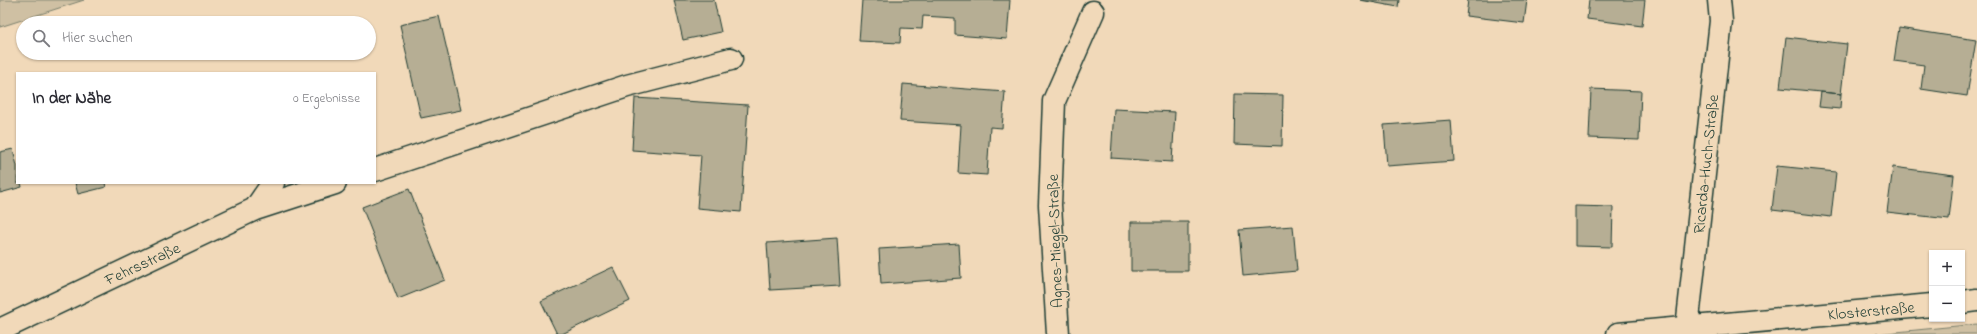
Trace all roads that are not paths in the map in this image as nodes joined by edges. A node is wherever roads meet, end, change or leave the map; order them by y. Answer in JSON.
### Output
{"nodes":[{"id":1,"x":1719,"y":0,"type":"edge"},
{"id":2,"x":1093,"y":12,"type":"dead end"},
{"id":3,"x":731,"y":59,"type":"dead end"},
{"id":4,"x":376,"y":170,"type":"edge"},
{"id":5,"x":272,"y":184,"type":"edge"},
{"id":6,"x":332,"y":184,"type":"edge"},
{"id":7,"x":256,"y":209,"type":"junction"},
{"id":8,"x":1977,"y":300,"type":"edge"},
{"id":9,"x":1965,"y":302,"type":"edge"},
{"id":10,"x":1929,"y":305,"type":"edge"},
{"id":11,"x":1687,"y":328,"type":"junction"},
{"id":12,"x":0,"y":330,"type":"edge"},
{"id":13,"x":1058,"y":334,"type":"edge"},
{"id":14,"x":1618,"y":334,"type":"edge"}],
"edges":[{"from":1,"to":11,"type":"street","name":"Ricarda-Huch-Straße"},
{"from":2,"to":13,"type":"street","name":"Agnes-Miegel-Straße"},
{"from":3,"to":4,"type":"street"},
{"from":5,"to":7,"type":"street"},
{"from":6,"to":7,"type":"street","name":"Fehrsstraße"},
{"from":7,"to":12,"type":"street","name":"Fehrsstraße"},
{"from":8,"to":9,"type":"street"},
{"from":10,"to":11,"type":"street","name":"Klosterstraße"},
{"from":11,"to":14,"type":"street","name":"Klosterstraße"}]}
